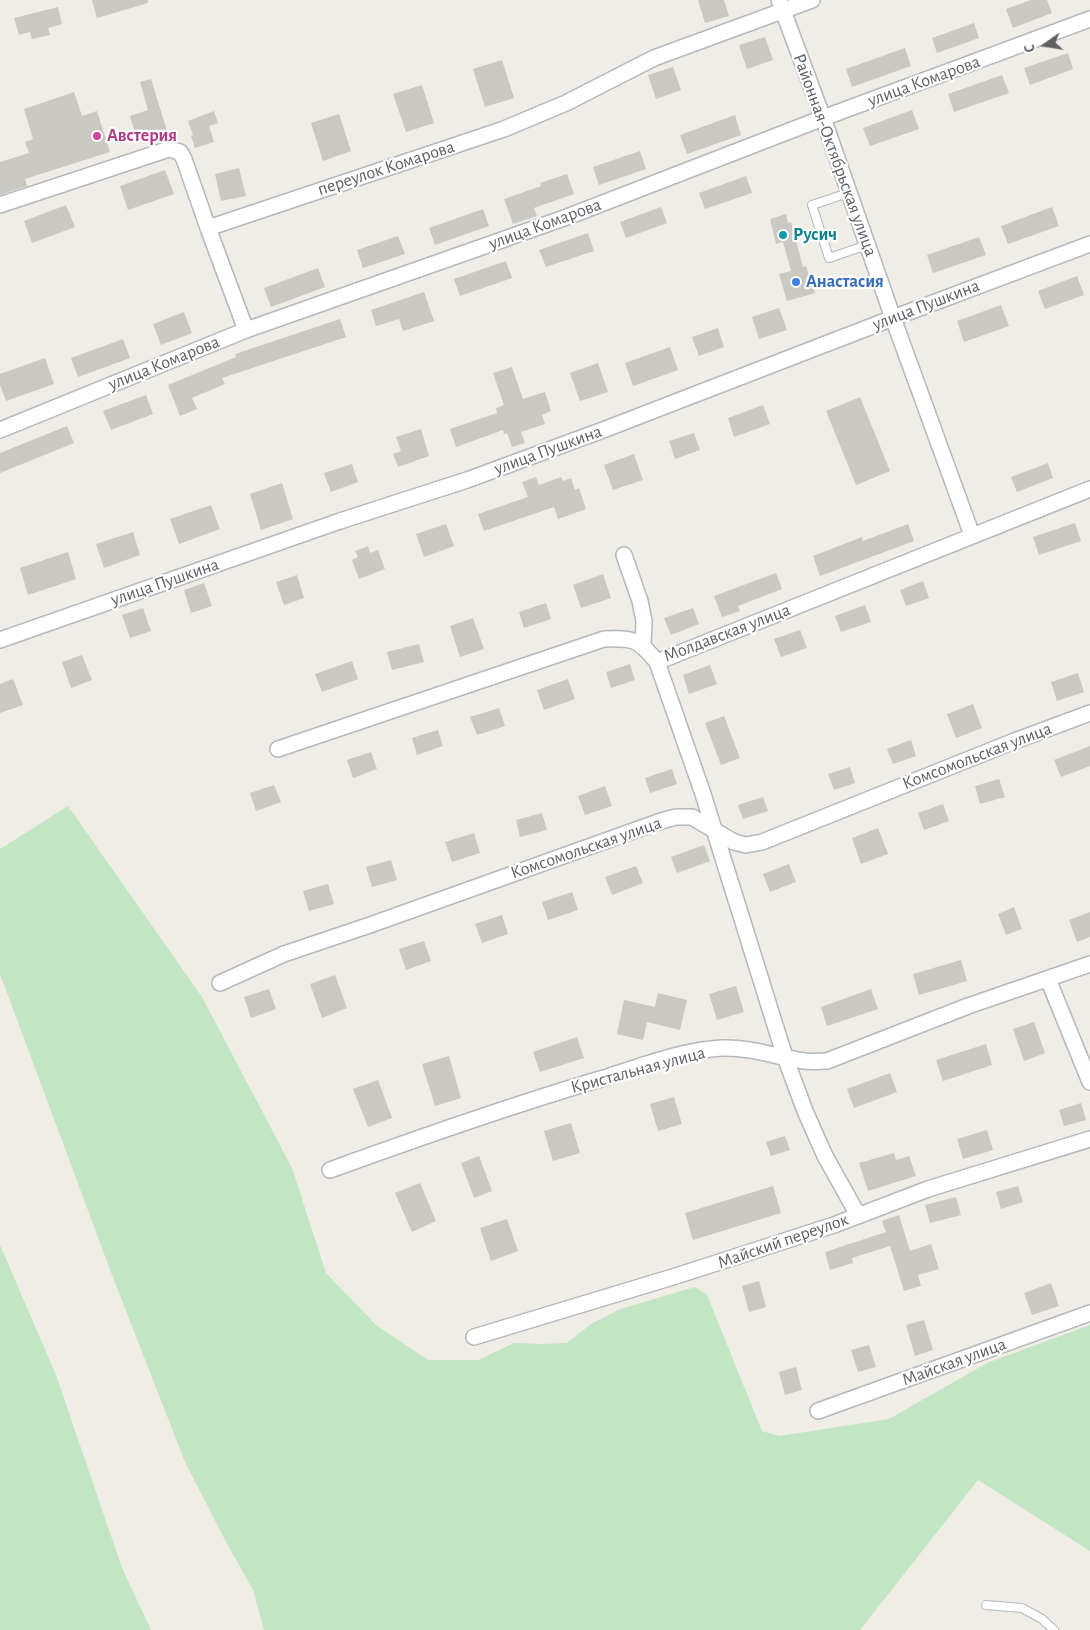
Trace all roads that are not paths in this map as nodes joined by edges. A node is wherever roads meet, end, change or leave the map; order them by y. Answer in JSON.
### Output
{"nodes":[{"id":1,"x":812,"y":0,"type":"edge"},
{"id":2,"x":781,"y":6,"type":"edge"},
{"id":3,"x":1090,"y":19,"type":"edge"},
{"id":4,"x":823,"y":118,"type":"junction"},
{"id":5,"x":848,"y":193,"type":"junction"},
{"id":6,"x":0,"y":205,"type":"edge"},
{"id":7,"x":208,"y":228,"type":"junction"},
{"id":8,"x":1090,"y":244,"type":"edge"},
{"id":9,"x":867,"y":245,"type":"junction"},
{"id":10,"x":893,"y":318,"type":"junction"},
{"id":11,"x":246,"y":330,"type":"junction"},
{"id":12,"x":0,"y":430,"type":"edge"},
{"id":13,"x":1090,"y":489,"type":"edge"},
{"id":14,"x":972,"y":535,"type":"junction"},
{"id":15,"x":624,"y":555,"type":"dead end"},
{"id":16,"x":0,"y":640,"type":"edge"},
{"id":17,"x":643,"y":645,"type":"junction"},
{"id":18,"x":657,"y":662,"type":"junction"},
{"id":19,"x":1090,"y":713,"type":"edge"},
{"id":20,"x":278,"y":749,"type":"dead end"},
{"id":21,"x":703,"y":794,"type":"junction"},
{"id":22,"x":692,"y":818,"type":"junction"},
{"id":23,"x":713,"y":830,"type":"junction"},
{"id":24,"x":1090,"y":964,"type":"edge"},
{"id":25,"x":1048,"y":979,"type":"junction"},
{"id":26,"x":220,"y":983,"type":"dead end"},
{"id":27,"x":786,"y":1057,"type":"junction"},
{"id":28,"x":1090,"y":1082,"type":"edge"},
{"id":29,"x":1090,"y":1139,"type":"edge"},
{"id":30,"x":330,"y":1170,"type":"dead end"},
{"id":31,"x":858,"y":1215,"type":"junction"},
{"id":32,"x":1090,"y":1313,"type":"edge"},
{"id":33,"x":474,"y":1338,"type":"dead end"},
{"id":34,"x":818,"y":1411,"type":"dead end"},
{"id":35,"x":986,"y":1605,"type":"dead end"},
{"id":36,"x":1054,"y":1630,"type":"edge"}],
"edges":[{"from":1,"to":2,"type":"street","name":"переулок Комарова"},
{"from":2,"to":4,"type":"street","name":"Районная-Октябрьская улица"},
{"from":2,"to":7,"type":"street","name":"переулок Комарова"},
{"from":3,"to":4,"type":"street","name":"улица Комарова"},
{"from":4,"to":5,"type":"street","name":"Районная-Октябрьская улица"},
{"from":4,"to":11,"type":"street","name":"улица Комарова"},
{"from":5,"to":9,"type":"street","name":"Районная-Октябрьская улица"},
{"from":5,"to":9,"type":"lane"},
{"from":6,"to":7,"type":"street"},
{"from":7,"to":11,"type":"street"},
{"from":8,"to":10,"type":"street","name":"улица Пушкина"},
{"from":9,"to":10,"type":"street","name":"Районная-Октябрьская улица"},
{"from":10,"to":14,"type":"street","name":"Районная-Октябрьская улица"},
{"from":10,"to":16,"type":"street","name":"улица Пушкина"},
{"from":11,"to":12,"type":"street","name":"улица Комарова"},
{"from":13,"to":14,"type":"street","name":"Молдавская улица"},
{"from":14,"to":18,"type":"street","name":"Молдавская улица"},
{"from":15,"to":17,"type":"street"},
{"from":17,"to":18,"type":"street","name":"Молдавская улица"},
{"from":17,"to":20,"type":"street","name":"Молдавская улица"},
{"from":18,"to":21,"type":"street"},
{"from":19,"to":23,"type":"street","name":"Комсомольская улица"},
{"from":21,"to":22,"type":"street"},
{"from":21,"to":23,"type":"street"},
{"from":22,"to":23,"type":"street","name":"Комсомольская улица"},
{"from":22,"to":26,"type":"street","name":"Комсомольская улица"},
{"from":23,"to":27,"type":"street"},
{"from":24,"to":25,"type":"street","name":"Кристальная улица"},
{"from":25,"to":27,"type":"street","name":"Кристальная улица"},
{"from":25,"to":28,"type":"street"},
{"from":27,"to":30,"type":"street","name":"Кристальная улица"},
{"from":27,"to":31,"type":"street"},
{"from":29,"to":31,"type":"street","name":"Майский переулок"},
{"from":31,"to":33,"type":"street","name":"Майский переулок"},
{"from":32,"to":34,"type":"street","name":"Майская улица"},
{"from":35,"to":36,"type":"lane"}]}
